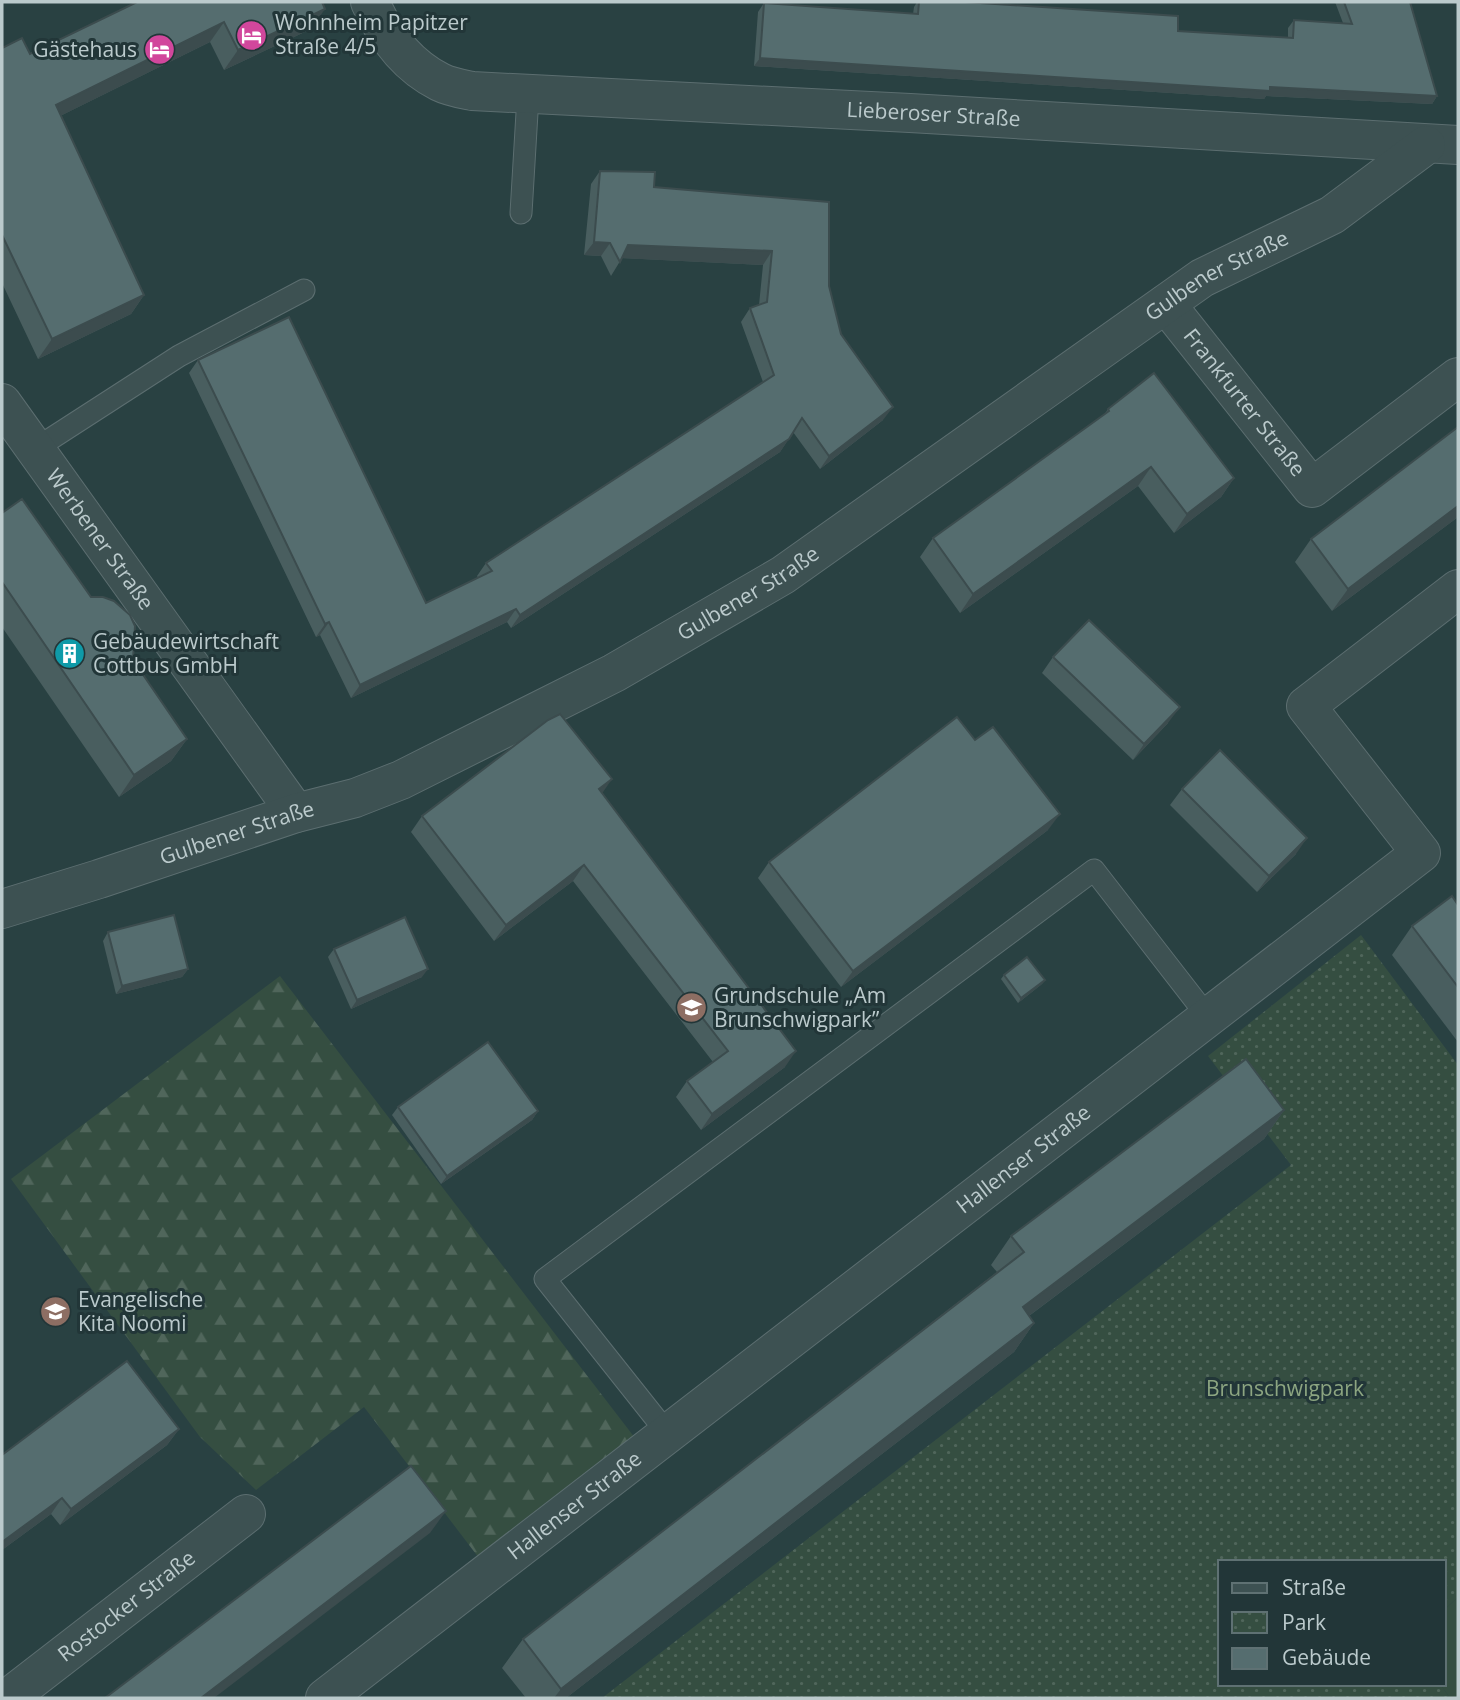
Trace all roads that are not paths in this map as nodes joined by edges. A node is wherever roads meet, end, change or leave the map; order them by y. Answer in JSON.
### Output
{"nodes":[{"id":1,"x":370,"y":2,"type":"edge"},
{"id":2,"x":528,"y":96,"type":"junction"},
{"id":3,"x":1442,"y":145,"type":"edge"},
{"id":4,"x":521,"y":213,"type":"dead end"},
{"id":5,"x":304,"y":290,"type":"dead end"},
{"id":6,"x":1166,"y":304,"type":"junction"},
{"id":7,"x":1458,"y":377,"type":"edge"},
{"id":8,"x":2,"y":403,"type":"edge"},
{"id":9,"x":35,"y":449,"type":"junction"},
{"id":10,"x":1458,"y":589,"type":"edge"},
{"id":11,"x":296,"y":813,"type":"junction"},
{"id":12,"x":2,"y":909,"type":"edge"},
{"id":13,"x":1208,"y":1017,"type":"junction"},
{"id":14,"x":668,"y":1434,"type":"junction"},
{"id":15,"x":246,"y":1514,"type":"dead end"},
{"id":16,"x":8,"y":1698,"type":"edge"},
{"id":17,"x":325,"y":1698,"type":"edge"}],
"edges":[{"from":1,"to":2,"type":"street","name":"Lieberoser Straße"},
{"from":2,"to":3,"type":"street","name":"Lieberoser Straße"},
{"from":2,"to":4,"type":"lane"},
{"from":3,"to":6,"type":"street","name":"Gulbener Straße"},
{"from":5,"to":9,"type":"lane"},
{"from":6,"to":7,"type":"street","name":"Frankfurter Straße"},
{"from":6,"to":11,"type":"street","name":"Gulbener Straße"},
{"from":8,"to":9,"type":"street","name":"Werbener Straße"},
{"from":9,"to":11,"type":"street","name":"Werbener Straße"},
{"from":10,"to":13,"type":"street","name":"Hallenser Straße"},
{"from":11,"to":12,"type":"street","name":"Gulbener Straße"},
{"from":13,"to":14,"type":"street","name":"Hallenser Straße"},
{"from":13,"to":14,"type":"lane"},
{"from":14,"to":17,"type":"street","name":"Hallenser Straße"},
{"from":15,"to":16,"type":"street","name":"Rostocker Straße"}]}
